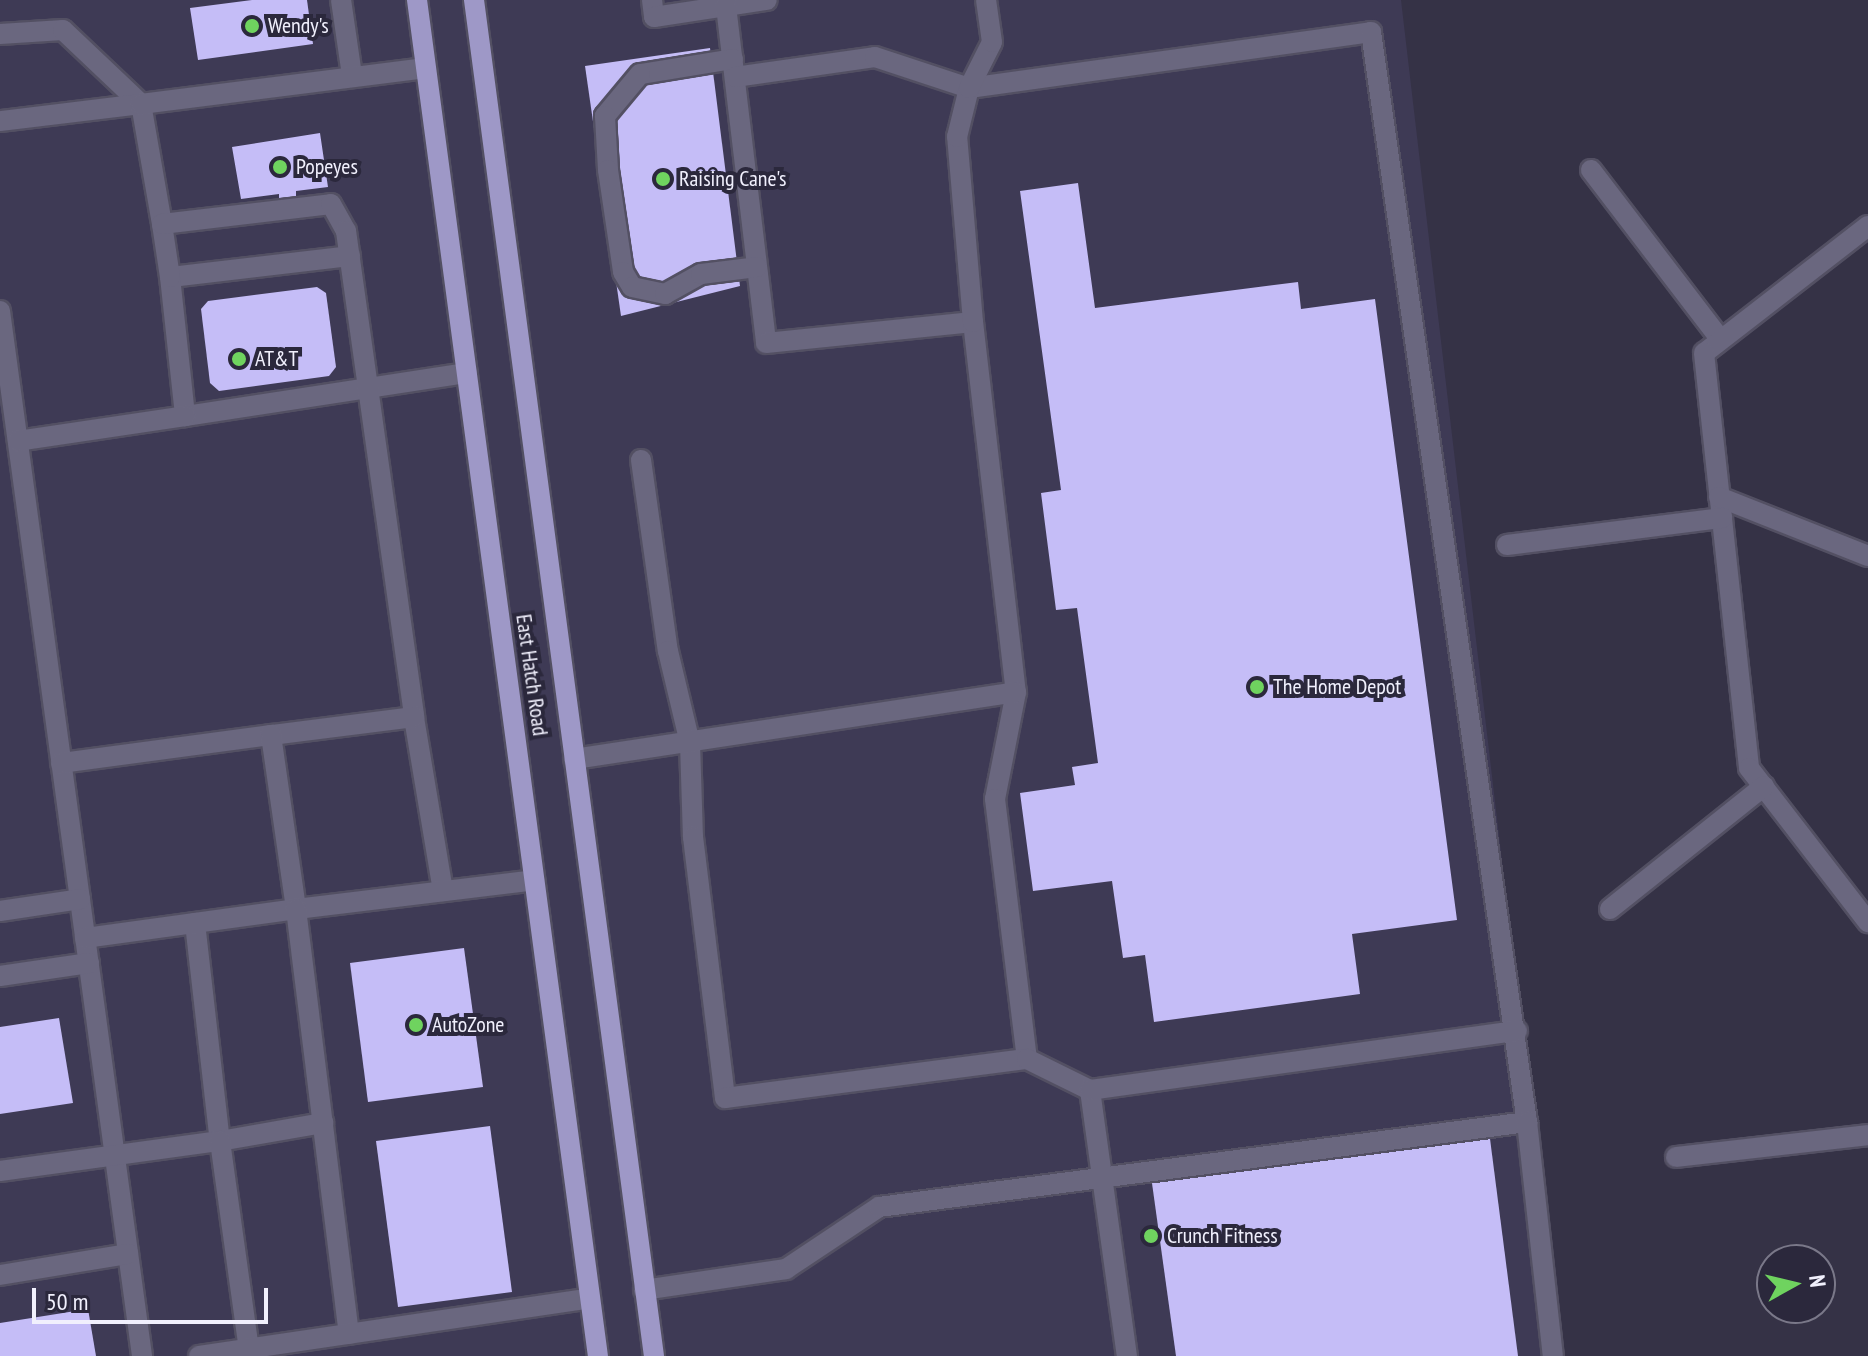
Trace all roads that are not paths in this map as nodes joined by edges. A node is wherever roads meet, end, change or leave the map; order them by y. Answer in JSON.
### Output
{"nodes":[{"id":1,"x":341,"y":0,"type":"edge"},
{"id":2,"x":417,"y":0,"type":"edge"},
{"id":3,"x":474,"y":0,"type":"edge"},
{"id":4,"x":652,"y":0,"type":"edge"},
{"id":5,"x":767,"y":0,"type":"edge"},
{"id":6,"x":986,"y":0,"type":"edge"},
{"id":7,"x":726,"y":6,"type":"junction"},
{"id":8,"x":0,"y":34,"type":"edge"},
{"id":9,"x":426,"y":68,"type":"junction"},
{"id":10,"x":734,"y":68,"type":"junction"},
{"id":11,"x":352,"y":75,"type":"junction"},
{"id":12,"x":969,"y":88,"type":"junction"},
{"id":13,"x":141,"y":104,"type":"junction"},
{"id":14,"x":0,"y":121,"type":"edge"},
{"id":15,"x":1591,"y":170,"type":"dead end"},
{"id":16,"x":162,"y":224,"type":"junction"},
{"id":17,"x":1868,"y":226,"type":"edge"},
{"id":18,"x":350,"y":256,"type":"junction"},
{"id":19,"x":757,"y":267,"type":"junction"},
{"id":20,"x":170,"y":277,"type":"junction"},
{"id":21,"x":0,"y":311,"type":"edge"},
{"id":22,"x":973,"y":322,"type":"junction"},
{"id":23,"x":1720,"y":339,"type":"junction"},
{"id":24,"x":467,"y":373,"type":"junction"},
{"id":25,"x":369,"y":389,"type":"junction"},
{"id":26,"x":185,"y":416,"type":"junction"},
{"id":27,"x":18,"y":441,"type":"junction"},
{"id":28,"x":641,"y":460,"type":"dead end"},
{"id":29,"x":1720,"y":508,"type":"junction"},
{"id":30,"x":1507,"y":545,"type":"dead end"},
{"id":31,"x":1868,"y":556,"type":"edge"},
{"id":32,"x":1016,"y":692,"type":"junction"},
{"id":33,"x":414,"y":717,"type":"junction"},
{"id":34,"x":271,"y":735,"type":"junction"},
{"id":35,"x":690,"y":743,"type":"junction"},
{"id":36,"x":574,"y":759,"type":"junction"},
{"id":37,"x":61,"y":763,"type":"junction"},
{"id":38,"x":1764,"y":786,"type":"junction"},
{"id":39,"x":534,"y":880,"type":"junction"},
{"id":40,"x":443,"y":891,"type":"junction"},
{"id":41,"x":80,"y":899,"type":"junction"},
{"id":42,"x":296,"y":909,"type":"junction"},
{"id":43,"x":1610,"y":909,"type":"dead end"},
{"id":44,"x":0,"y":911,"type":"edge"},
{"id":45,"x":1868,"y":922,"type":"edge"},
{"id":46,"x":195,"y":923,"type":"junction"},
{"id":47,"x":85,"y":938,"type":"junction"},
{"id":48,"x":89,"y":963,"type":"junction"},
{"id":49,"x":0,"y":976,"type":"edge"},
{"id":50,"x":1517,"y":1031,"type":"junction"},
{"id":51,"x":1027,"y":1059,"type":"junction"},
{"id":52,"x":1090,"y":1090,"type":"junction"},
{"id":53,"x":1527,"y":1122,"type":"junction"},
{"id":54,"x":323,"y":1123,"type":"junction"},
{"id":55,"x":1868,"y":1135,"type":"edge"},
{"id":56,"x":220,"y":1141,"type":"junction"},
{"id":57,"x":115,"y":1155,"type":"junction"},
{"id":58,"x":1676,"y":1157,"type":"dead end"},
{"id":59,"x":0,"y":1171,"type":"edge"},
{"id":60,"x":1101,"y":1178,"type":"junction"},
{"id":61,"x":128,"y":1254,"type":"junction"},
{"id":62,"x":0,"y":1275,"type":"edge"},
{"id":63,"x":644,"y":1290,"type":"junction"},
{"id":64,"x":590,"y":1298,"type":"junction"},
{"id":65,"x":349,"y":1334,"type":"junction"},
{"id":66,"x":249,"y":1349,"type":"junction"},
{"id":67,"x":142,"y":1356,"type":"edge"},
{"id":68,"x":199,"y":1356,"type":"edge"},
{"id":69,"x":598,"y":1356,"type":"edge"},
{"id":70,"x":654,"y":1356,"type":"edge"},
{"id":71,"x":1127,"y":1356,"type":"edge"},
{"id":72,"x":1553,"y":1356,"type":"edge"}],
"edges":[{"from":1,"to":11,"type":"lane"},
{"from":2,"to":9,"type":"main road","name":"East Hatch Road"},
{"from":3,"to":36,"type":"main road","name":"East Hatch Road"},
{"from":4,"to":7,"type":"lane"},
{"from":5,"to":7,"type":"lane"},
{"from":6,"to":12,"type":"lane"},
{"from":7,"to":10,"type":"lane"},
{"from":8,"to":13,"type":"lane"},
{"from":9,"to":11,"type":"lane"},
{"from":9,"to":24,"type":"main road","name":"East Hatch Road"},
{"from":10,"to":12,"type":"lane"},
{"from":10,"to":19,"type":"lane"},
{"from":10,"to":19,"type":"lane"},
{"from":11,"to":13,"type":"lane"},
{"from":12,"to":22,"type":"lane"},
{"from":12,"to":50,"type":"lane"},
{"from":13,"to":14,"type":"lane"},
{"from":13,"to":16,"type":"lane"},
{"from":15,"to":23,"type":"lane"},
{"from":16,"to":18,"type":"lane"},
{"from":16,"to":20,"type":"lane"},
{"from":17,"to":23,"type":"lane"},
{"from":18,"to":20,"type":"lane"},
{"from":18,"to":25,"type":"lane"},
{"from":19,"to":22,"type":"lane"},
{"from":20,"to":26,"type":"lane"},
{"from":21,"to":27,"type":"lane"},
{"from":22,"to":32,"type":"lane"},
{"from":23,"to":29,"type":"lane"},
{"from":24,"to":25,"type":"lane"},
{"from":24,"to":39,"type":"main road","name":"East Hatch Road"},
{"from":25,"to":26,"type":"lane"},
{"from":25,"to":33,"type":"lane"},
{"from":26,"to":27,"type":"lane"},
{"from":27,"to":37,"type":"lane"},
{"from":28,"to":35,"type":"lane"},
{"from":29,"to":30,"type":"lane"},
{"from":29,"to":31,"type":"lane"},
{"from":29,"to":38,"type":"lane"},
{"from":32,"to":35,"type":"lane"},
{"from":32,"to":51,"type":"lane"},
{"from":33,"to":34,"type":"lane"},
{"from":33,"to":40,"type":"lane"},
{"from":34,"to":37,"type":"lane"},
{"from":34,"to":42,"type":"lane"},
{"from":35,"to":36,"type":"lane"},
{"from":35,"to":51,"type":"lane"},
{"from":36,"to":63,"type":"main road","name":"East Hatch Road"},
{"from":37,"to":41,"type":"lane"},
{"from":38,"to":43,"type":"lane"},
{"from":38,"to":45,"type":"lane"},
{"from":39,"to":40,"type":"lane"},
{"from":39,"to":64,"type":"main road","name":"East Hatch Road"},
{"from":40,"to":42,"type":"lane"},
{"from":41,"to":44,"type":"lane"},
{"from":41,"to":47,"type":"lane"},
{"from":42,"to":46,"type":"lane"},
{"from":42,"to":54,"type":"lane"},
{"from":46,"to":47,"type":"lane"},
{"from":46,"to":56,"type":"lane"},
{"from":47,"to":48,"type":"lane"},
{"from":48,"to":49,"type":"lane"},
{"from":48,"to":57,"type":"lane"},
{"from":50,"to":52,"type":"lane"},
{"from":50,"to":53,"type":"lane"},
{"from":51,"to":52,"type":"lane"},
{"from":52,"to":60,"type":"lane"},
{"from":53,"to":60,"type":"lane"},
{"from":53,"to":72,"type":"lane"},
{"from":54,"to":56,"type":"lane"},
{"from":54,"to":65,"type":"lane"},
{"from":55,"to":58,"type":"lane"},
{"from":56,"to":57,"type":"lane"},
{"from":56,"to":66,"type":"lane"},
{"from":57,"to":59,"type":"lane"},
{"from":57,"to":61,"type":"lane"},
{"from":60,"to":63,"type":"lane"},
{"from":60,"to":71,"type":"lane"},
{"from":61,"to":62,"type":"lane"},
{"from":61,"to":67,"type":"lane"},
{"from":63,"to":70,"type":"main road","name":"East Hatch Road"},
{"from":64,"to":65,"type":"lane"},
{"from":64,"to":69,"type":"main road","name":"East Hatch Road"},
{"from":65,"to":66,"type":"lane"},
{"from":66,"to":68,"type":"lane"}]}
